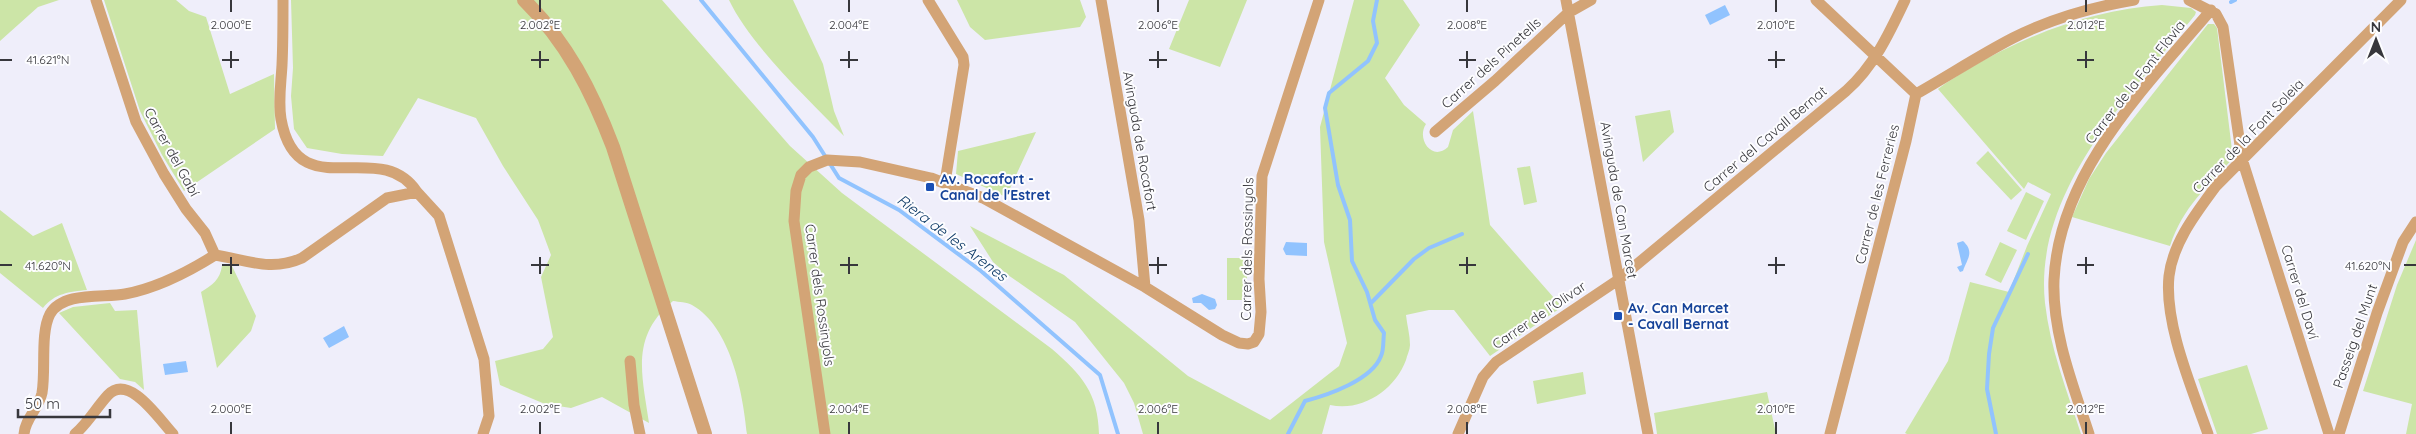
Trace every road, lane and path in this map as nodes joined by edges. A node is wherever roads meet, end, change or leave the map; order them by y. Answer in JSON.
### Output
{"nodes":[{"id":1,"x":96,"y":0,"type":"edge"},
{"id":2,"x":283,"y":0,"type":"edge"},
{"id":3,"x":524,"y":0,"type":"edge"},
{"id":4,"x":928,"y":0,"type":"edge"},
{"id":5,"x":1102,"y":0,"type":"edge"},
{"id":6,"x":1319,"y":0,"type":"edge"},
{"id":7,"x":1566,"y":0,"type":"edge"},
{"id":8,"x":1591,"y":0,"type":"edge"},
{"id":9,"x":1816,"y":0,"type":"edge"},
{"id":10,"x":1905,"y":0,"type":"edge"},
{"id":11,"x":2134,"y":0,"type":"edge"},
{"id":12,"x":2189,"y":0,"type":"edge"},
{"id":13,"x":2401,"y":0,"type":"edge"},
{"id":14,"x":2211,"y":10,"type":"junction"},
{"id":15,"x":1568,"y":13,"type":"junction"},
{"id":16,"x":1875,"y":57,"type":"junction"},
{"id":17,"x":1916,"y":94,"type":"junction"},
{"id":18,"x":1436,"y":132,"type":"dead end"},
{"id":19,"x":2242,"y":159,"type":"junction"},
{"id":20,"x":945,"y":182,"type":"junction"},
{"id":21,"x":418,"y":192,"type":"junction"},
{"id":22,"x":2416,"y":222,"type":"edge"},
{"id":23,"x":215,"y":255,"type":"junction"},
{"id":24,"x":1618,"y":280,"type":"junction"},
{"id":25,"x":1145,"y":287,"type":"junction"},
{"id":26,"x":630,"y":362,"type":"dead end"},
{"id":27,"x":24,"y":434,"type":"edge"},
{"id":28,"x":75,"y":434,"type":"edge"},
{"id":29,"x":173,"y":434,"type":"edge"},
{"id":30,"x":483,"y":434,"type":"edge"},
{"id":31,"x":640,"y":434,"type":"edge"},
{"id":32,"x":705,"y":434,"type":"edge"},
{"id":33,"x":825,"y":434,"type":"edge"},
{"id":34,"x":1458,"y":434,"type":"edge"},
{"id":35,"x":1648,"y":434,"type":"edge"},
{"id":36,"x":1830,"y":434,"type":"edge"},
{"id":37,"x":2089,"y":434,"type":"edge"},
{"id":38,"x":2208,"y":434,"type":"edge"},
{"id":39,"x":2329,"y":434,"type":"edge"},
{"id":40,"x":2339,"y":434,"type":"edge"}],
"edges":[{"from":1,"to":23,"type":"street","name":"Carrer del Gabí"},
{"from":2,"to":21,"type":"street"},
{"from":3,"to":32,"type":"street"},
{"from":4,"to":20,"type":"street"},
{"from":5,"to":25,"type":"street","name":"Avinguda de Rocafort"},
{"from":6,"to":25,"type":"street","name":"Carrer dels Rossinyols"},
{"from":7,"to":15,"type":"street","name":"Avinguda de Can Marcet"},
{"from":8,"to":15,"type":"street","name":"Carrer dels Pinetells"},
{"from":9,"to":16,"type":"street"},
{"from":10,"to":16,"type":"street","name":"Carrer del Cavall Bernat"},
{"from":11,"to":17,"type":"street"},
{"from":12,"to":14,"type":"street"},
{"from":13,"to":19,"type":"street","name":"Carrer de la Font Soleia"},
{"from":14,"to":19,"type":"street","name":"Carrer del Daví"},
{"from":14,"to":37,"type":"street","name":"Carrer de la Font Flàvia"},
{"from":15,"to":18,"type":"street","name":"Carrer dels Pinetells"},
{"from":15,"to":24,"type":"street","name":"Avinguda de Can Marcet"},
{"from":16,"to":17,"type":"street"},
{"from":16,"to":24,"type":"street","name":"Carrer del Cavall Bernat"},
{"from":17,"to":36,"type":"street","name":"Carrer de les Ferreries"},
{"from":19,"to":38,"type":"street","name":"Carrer de la Font Soleia"},
{"from":19,"to":39,"type":"street","name":"Carrer del Daví"},
{"from":20,"to":25,"type":"street","name":"Carrer dels Rossinyols"},
{"from":20,"to":33,"type":"street","name":"Carrer dels Rossinyols"},
{"from":21,"to":23,"type":"street"},
{"from":21,"to":30,"type":"street"},
{"from":22,"to":40,"type":"street","name":"Passeig del Munt"},
{"from":23,"to":27,"type":"street"},
{"from":24,"to":34,"type":"street","name":"Carrer de l'Olivar"},
{"from":24,"to":35,"type":"street","name":"Avinguda de Can Marcet"},
{"from":26,"to":31,"type":"street"},
{"from":28,"to":29,"type":"street"}]}
